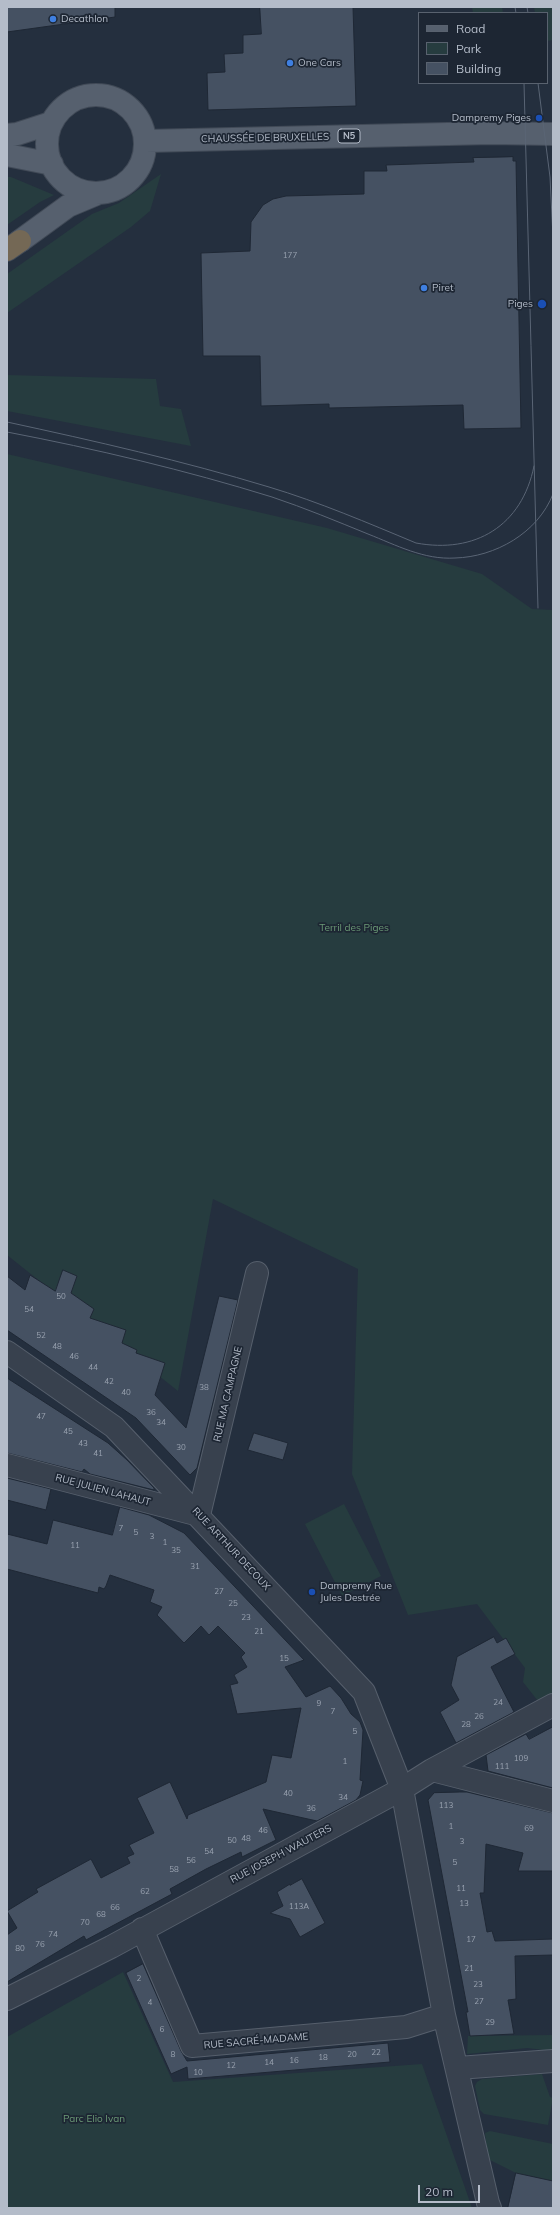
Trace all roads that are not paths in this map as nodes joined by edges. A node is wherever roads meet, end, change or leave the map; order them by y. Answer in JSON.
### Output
{"nodes":[{"id":1,"x":52,"y":123,"type":"junction"},
{"id":2,"x":553,"y":134,"type":"edge"},
{"id":3,"x":7,"y":135,"type":"edge"},
{"id":4,"x":146,"y":141,"type":"junction"},
{"id":5,"x":7,"y":155,"type":"edge"},
{"id":6,"x":52,"y":164,"type":"junction"},
{"id":7,"x":99,"y":193,"type":"junction"},
{"id":8,"x":14,"y":245,"type":"edge"},
{"id":9,"x":257,"y":1273,"type":"dead end"},
{"id":10,"x":7,"y":1352,"type":"edge"},
{"id":11,"x":7,"y":1465,"type":"edge"},
{"id":12,"x":199,"y":1515,"type":"junction"},
{"id":13,"x":553,"y":1705,"type":"edge"},
{"id":14,"x":432,"y":1770,"type":"junction"},
{"id":15,"x":402,"y":1789,"type":"junction"},
{"id":16,"x":553,"y":1800,"type":"edge"},
{"id":17,"x":142,"y":1929,"type":"junction"},
{"id":18,"x":7,"y":1999,"type":"edge"},
{"id":19,"x":444,"y":2015,"type":"junction"},
{"id":20,"x":553,"y":2061,"type":"edge"},
{"id":21,"x":458,"y":2068,"type":"junction"},
{"id":22,"x":490,"y":2208,"type":"edge"}],
"edges":[{"from":1,"to":3,"type":"main road"},
{"from":1,"to":4,"type":"main road"},
{"from":1,"to":6,"type":"main road"},
{"from":2,"to":4,"type":"main road","name":"CHAUSSÉE DE BRUXELLES","number":"N5"},
{"from":4,"to":7,"type":"main road"},
{"from":5,"to":6,"type":"main road"},
{"from":6,"to":7,"type":"main road"},
{"from":7,"to":8,"type":"main road"},
{"from":9,"to":12,"type":"street","name":"RUE MA CAMPAGNE"},
{"from":10,"to":12,"type":"street","name":"RUE ARTHUR DECOUX"},
{"from":11,"to":12,"type":"street","name":"RUE JULIEN LAHAUT"},
{"from":12,"to":15,"type":"street","name":"RUE ARTHUR DECOUX"},
{"from":13,"to":14,"type":"street","name":"RUE JOSEPH WAUTERS"},
{"from":14,"to":15,"type":"street","name":"RUE JOSEPH WAUTERS"},
{"from":14,"to":16,"type":"street"},
{"from":15,"to":17,"type":"street","name":"RUE JOSEPH WAUTERS"},
{"from":15,"to":19,"type":"street"},
{"from":17,"to":18,"type":"street","name":"RUE JOSEPH WAUTERS"},
{"from":17,"to":19,"type":"street","name":"RUE SACRÉ-MADAME"},
{"from":19,"to":21,"type":"street"},
{"from":20,"to":21,"type":"street"},
{"from":21,"to":22,"type":"street"}]}
